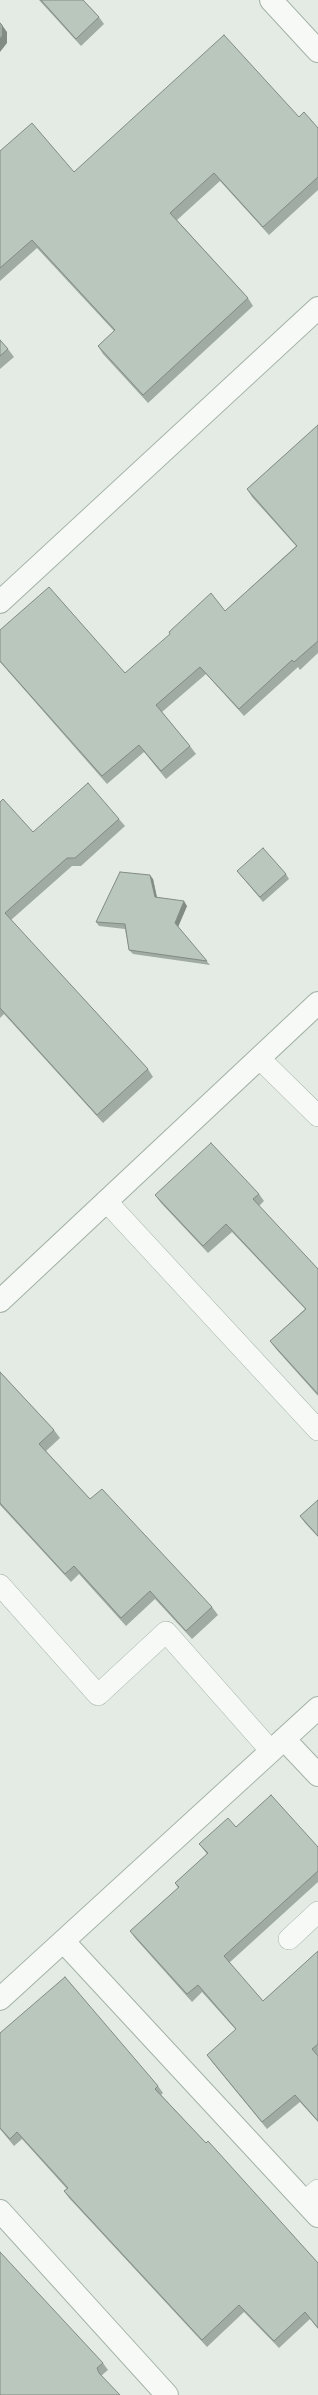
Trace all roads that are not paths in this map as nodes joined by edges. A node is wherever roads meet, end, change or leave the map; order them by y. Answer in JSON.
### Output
{"nodes":[{"id":1,"x":271,"y":0,"type":"edge"},
{"id":2,"x":318,"y":51,"type":"edge"},
{"id":3,"x":318,"y":308,"type":"edge"},
{"id":4,"x":0,"y":602,"type":"edge"},
{"id":5,"x":318,"y":1004,"type":"edge"},
{"id":6,"x":259,"y":1058,"type":"junction"},
{"id":7,"x":318,"y":1116,"type":"edge"},
{"id":8,"x":106,"y":1202,"type":"junction"},
{"id":9,"x":0,"y":1301,"type":"edge"},
{"id":10,"x":318,"y":1430,"type":"edge"},
{"id":11,"x":0,"y":1585,"type":"edge"},
{"id":12,"x":318,"y":1708,"type":"edge"},
{"id":13,"x":278,"y":1745,"type":"junction"},
{"id":14,"x":318,"y":1775,"type":"edge"},
{"id":15,"x":318,"y":1912,"type":"edge"},
{"id":16,"x":289,"y":1939,"type":"dead end"},
{"id":17,"x":64,"y":1942,"type":"junction"},
{"id":18,"x":0,"y":1999,"type":"edge"},
{"id":19,"x":314,"y":2203,"type":"edge"},
{"id":20,"x":0,"y":2211,"type":"edge"},
{"id":21,"x":167,"y":2395,"type":"edge"}],
"edges":[{"from":1,"to":2,"type":"street"},
{"from":3,"to":4,"type":"street"},
{"from":5,"to":6,"type":"street"},
{"from":6,"to":7,"type":"lane"},
{"from":6,"to":8,"type":"street"},
{"from":8,"to":9,"type":"street"},
{"from":8,"to":10,"type":"lane"},
{"from":11,"to":13,"type":"lane"},
{"from":12,"to":13,"type":"street"},
{"from":13,"to":14,"type":"street"},
{"from":13,"to":17,"type":"street"},
{"from":15,"to":16,"type":"lane"},
{"from":17,"to":18,"type":"street"},
{"from":17,"to":19,"type":"street"},
{"from":20,"to":21,"type":"street"}]}
